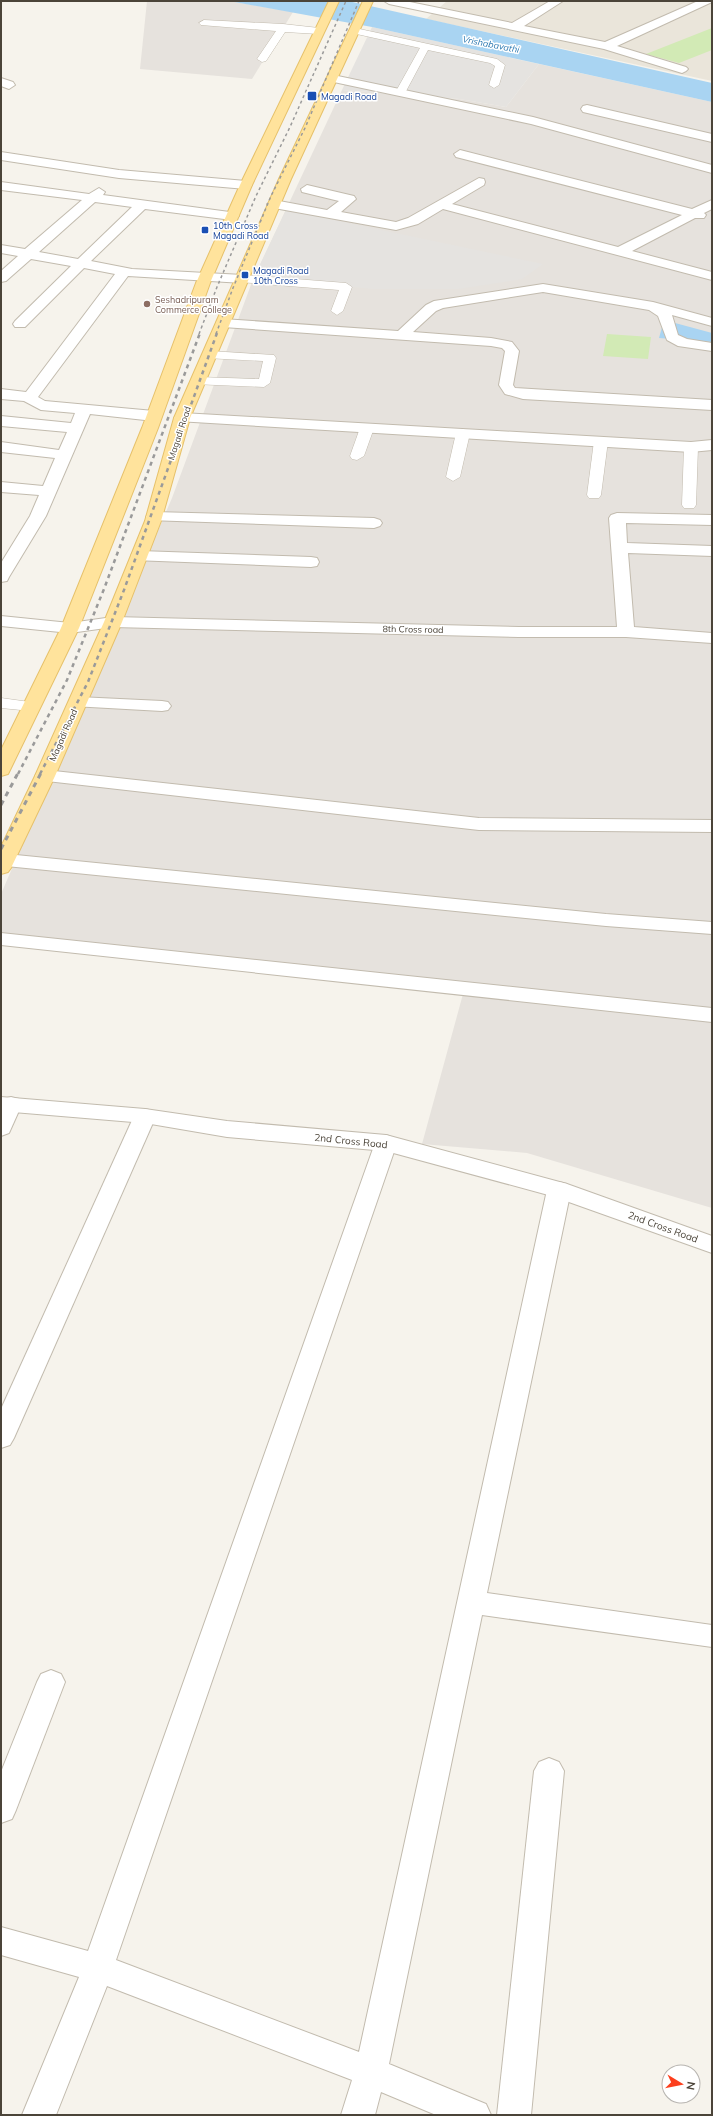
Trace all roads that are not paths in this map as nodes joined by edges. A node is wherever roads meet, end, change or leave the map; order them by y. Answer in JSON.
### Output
{"nodes":[{"id":1,"x":334,"y":1,"type":"edge"},
{"id":2,"x":354,"y":1,"type":"edge"},
{"id":3,"x":389,"y":1,"type":"edge"},
{"id":4,"x":437,"y":1,"type":"edge"},
{"id":5,"x":558,"y":1,"type":"edge"},
{"id":6,"x":707,"y":1,"type":"edge"},
{"id":7,"x":367,"y":2,"type":"edge"},
{"id":8,"x":427,"y":9,"type":"junction"},
{"id":9,"x":204,"y":23,"type":"dead end"},
{"id":10,"x":515,"y":26,"type":"junction"},
{"id":11,"x":282,"y":27,"type":"junction"},
{"id":12,"x":320,"y":30,"type":"junction"},
{"id":13,"x":354,"y":31,"type":"junction"},
{"id":14,"x":606,"y":46,"type":"junction"},
{"id":15,"x":425,"y":47,"type":"junction"},
{"id":16,"x":262,"y":59,"type":"dead end"},
{"id":17,"x":682,"y":69,"type":"dead end"},
{"id":18,"x":333,"y":79,"type":"junction"},
{"id":19,"x":494,"y":85,"type":"dead end"},
{"id":20,"x":400,"y":93,"type":"junction"},
{"id":21,"x":587,"y":109,"type":"dead end"},
{"id":22,"x":712,"y":138,"type":"edge"},
{"id":23,"x":460,"y":154,"type":"dead end"},
{"id":24,"x":1,"y":156,"type":"edge"},
{"id":25,"x":712,"y":168,"type":"edge"},
{"id":26,"x":119,"y":174,"type":"junction"},
{"id":27,"x":479,"y":182,"type":"dead end"},
{"id":28,"x":246,"y":185,"type":"junction"},
{"id":29,"x":1,"y":186,"type":"edge"},
{"id":30,"x":307,"y":189,"type":"dead end"},
{"id":31,"x":91,"y":199,"type":"junction"},
{"id":32,"x":274,"y":204,"type":"junction"},
{"id":33,"x":712,"y":204,"type":"edge"},
{"id":34,"x":141,"y":205,"type":"junction"},
{"id":35,"x":441,"y":205,"type":"junction"},
{"id":36,"x":693,"y":213,"type":"junction"},
{"id":37,"x":330,"y":214,"type":"junction"},
{"id":38,"x":232,"y":216,"type":"junction"},
{"id":39,"x":712,"y":218,"type":"edge"},
{"id":40,"x":1,"y":250,"type":"edge"},
{"id":41,"x":620,"y":252,"type":"junction"},
{"id":42,"x":28,"y":255,"type":"junction"},
{"id":43,"x":81,"y":265,"type":"junction"},
{"id":44,"x":124,"y":272,"type":"junction"},
{"id":45,"x":712,"y":276,"type":"edge"},
{"id":46,"x":1,"y":278,"type":"edge"},
{"id":47,"x":205,"y":279,"type":"junction"},
{"id":48,"x":243,"y":279,"type":"junction"},
{"id":49,"x":653,"y":306,"type":"junction"},
{"id":50,"x":337,"y":311,"type":"dead end"},
{"id":51,"x":712,"y":322,"type":"edge"},
{"id":52,"x":223,"y":323,"type":"junction"},
{"id":53,"x":20,"y":324,"type":"dead end"},
{"id":54,"x":401,"y":336,"type":"junction"},
{"id":55,"x":712,"y":347,"type":"edge"},
{"id":56,"x":210,"y":355,"type":"junction"},
{"id":57,"x":198,"y":381,"type":"junction"},
{"id":58,"x":1,"y":394,"type":"edge"},
{"id":59,"x":29,"y":398,"type":"junction"},
{"id":60,"x":712,"y":405,"type":"edge"},
{"id":61,"x":84,"y":410,"type":"junction"},
{"id":62,"x":154,"y":416,"type":"junction"},
{"id":63,"x":182,"y":418,"type":"junction"},
{"id":64,"x":1,"y":421,"type":"edge"},
{"id":65,"x":77,"y":428,"type":"junction"},
{"id":66,"x":367,"y":428,"type":"junction"},
{"id":67,"x":464,"y":434,"type":"junction"},
{"id":68,"x":601,"y":441,"type":"junction"},
{"id":69,"x":712,"y":445,"type":"edge"},
{"id":70,"x":1,"y":447,"type":"edge"},
{"id":71,"x":691,"y":447,"type":"junction"},
{"id":72,"x":65,"y":455,"type":"junction"},
{"id":73,"x":357,"y":456,"type":"dead end"},
{"id":74,"x":453,"y":478,"type":"dead end"},
{"id":75,"x":1,"y":487,"type":"edge"},
{"id":76,"x":48,"y":491,"type":"junction"},
{"id":77,"x":594,"y":495,"type":"dead end"},
{"id":78,"x":689,"y":505,"type":"dead end"},
{"id":79,"x":154,"y":517,"type":"junction"},
{"id":80,"x":712,"y":520,"type":"edge"},
{"id":81,"x":374,"y":523,"type":"dead end"},
{"id":82,"x":619,"y":548,"type":"junction"},
{"id":83,"x":712,"y":551,"type":"edge"},
{"id":84,"x":139,"y":556,"type":"junction"},
{"id":85,"x":311,"y":562,"type":"dead end"},
{"id":86,"x":4,"y":567,"type":"edge"},
{"id":87,"x":1,"y":621,"type":"edge"},
{"id":88,"x":113,"y":622,"type":"junction"},
{"id":89,"x":70,"y":628,"type":"junction"},
{"id":90,"x":626,"y":632,"type":"junction"},
{"id":91,"x":712,"y":638,"type":"edge"},
{"id":92,"x":78,"y":702,"type":"junction"},
{"id":93,"x":1,"y":704,"type":"edge"},
{"id":94,"x":31,"y":706,"type":"junction"},
{"id":95,"x":162,"y":706,"type":"dead end"},
{"id":96,"x":1,"y":770,"type":"edge"},
{"id":97,"x":45,"y":776,"type":"junction"},
{"id":98,"x":712,"y":826,"type":"edge"},
{"id":99,"x":3,"y":864,"type":"edge"},
{"id":100,"x":712,"y":928,"type":"edge"},
{"id":101,"x":1,"y":940,"type":"edge"},
{"id":102,"x":712,"y":1015,"type":"edge"},
{"id":103,"x":6,"y":1104,"type":"edge"},
{"id":104,"x":145,"y":1116,"type":"junction"},
{"id":105,"x":1,"y":1128,"type":"edge"},
{"id":106,"x":386,"y":1143,"type":"junction"},
{"id":107,"x":559,"y":1190,"type":"junction"},
{"id":108,"x":712,"y":1245,"type":"edge"},
{"id":109,"x":1,"y":1438,"type":"edge"},
{"id":110,"x":472,"y":1602,"type":"junction"},
{"id":111,"x":712,"y":1636,"type":"edge"},
{"id":112,"x":51,"y":1682,"type":"dead end"},
{"id":113,"x":549,"y":1771,"type":"dead end"},
{"id":114,"x":1,"y":1810,"type":"edge"},
{"id":115,"x":1,"y":1941,"type":"edge"},
{"id":116,"x":98,"y":1968,"type":"junction"},
{"id":117,"x":371,"y":2072,"type":"junction"},
{"id":118,"x":39,"y":2115,"type":"edge"},
{"id":119,"x":358,"y":2115,"type":"edge"},
{"id":120,"x":474,"y":2115,"type":"edge"},
{"id":121,"x":514,"y":2115,"type":"edge"}],
"edges":[{"from":1,"to":12,"type":"main road"},
{"from":2,"to":7,"type":"main road"},
{"from":3,"to":8,"type":"street"},
{"from":4,"to":8,"type":"street"},
{"from":5,"to":10,"type":"street"},
{"from":6,"to":14,"type":"street"},
{"from":7,"to":13,"type":"main road","name":"Magadi Road"},
{"from":8,"to":10,"type":"street"},
{"from":9,"to":11,"type":"lane"},
{"from":10,"to":14,"type":"street"},
{"from":11,"to":12,"type":"lane"},
{"from":11,"to":16,"type":"lane"},
{"from":12,"to":28,"type":"main road"},
{"from":13,"to":15,"type":"lane"},
{"from":13,"to":18,"type":"main road","name":"Magadi Road"},
{"from":14,"to":17,"type":"street"},
{"from":15,"to":19,"type":"lane"},
{"from":15,"to":20,"type":"lane"},
{"from":18,"to":20,"type":"street"},
{"from":18,"to":32,"type":"main road","name":"Magadi Road"},
{"from":20,"to":25,"type":"street"},
{"from":21,"to":22,"type":"street"},
{"from":23,"to":36,"type":"street"},
{"from":24,"to":26,"type":"street"},
{"from":26,"to":28,"type":"street"},
{"from":26,"to":31,"type":"street"},
{"from":27,"to":35,"type":"street"},
{"from":28,"to":38,"type":"main road"},
{"from":29,"to":31,"type":"street"},
{"from":30,"to":37,"type":"street"},
{"from":31,"to":34,"type":"street"},
{"from":31,"to":42,"type":"street"},
{"from":32,"to":37,"type":"street"},
{"from":32,"to":48,"type":"main road","name":"Magadi Road"},
{"from":33,"to":36,"type":"street"},
{"from":34,"to":38,"type":"street"},
{"from":34,"to":43,"type":"street"},
{"from":35,"to":37,"type":"street"},
{"from":35,"to":41,"type":"street"},
{"from":36,"to":39,"type":"street"},
{"from":36,"to":41,"type":"street"},
{"from":38,"to":47,"type":"main road"},
{"from":40,"to":42,"type":"street"},
{"from":41,"to":45,"type":"street"},
{"from":42,"to":43,"type":"street"},
{"from":42,"to":46,"type":"street"},
{"from":43,"to":44,"type":"street"},
{"from":43,"to":53,"type":"street"},
{"from":44,"to":47,"type":"street"},
{"from":44,"to":59,"type":"street"},
{"from":47,"to":48,"type":"street"},
{"from":47,"to":62,"type":"main road"},
{"from":48,"to":50,"type":"lane"},
{"from":48,"to":52,"type":"main road","name":"Magadi Road"},
{"from":49,"to":51,"type":"street"},
{"from":49,"to":54,"type":"street"},
{"from":49,"to":55,"type":"street"},
{"from":52,"to":54,"type":"street"},
{"from":52,"to":56,"type":"main road","name":"Magadi Road"},
{"from":54,"to":60,"type":"street"},
{"from":56,"to":57,"type":"main road","name":"Magadi Road"},
{"from":56,"to":57,"type":"lane"},
{"from":57,"to":63,"type":"main road","name":"Magadi Road"},
{"from":58,"to":59,"type":"street"},
{"from":59,"to":61,"type":"street"},
{"from":61,"to":62,"type":"street"},
{"from":61,"to":65,"type":"street"},
{"from":62,"to":89,"type":"main road"},
{"from":63,"to":66,"type":"street"},
{"from":63,"to":79,"type":"main road","name":"Magadi Road"},
{"from":64,"to":65,"type":"street"},
{"from":65,"to":72,"type":"street"},
{"from":66,"to":67,"type":"street"},
{"from":66,"to":73,"type":"lane"},
{"from":67,"to":68,"type":"street"},
{"from":67,"to":74,"type":"lane"},
{"from":68,"to":71,"type":"street"},
{"from":68,"to":77,"type":"lane"},
{"from":69,"to":71,"type":"street"},
{"from":70,"to":72,"type":"street"},
{"from":71,"to":78,"type":"lane"},
{"from":72,"to":76,"type":"street"},
{"from":75,"to":76,"type":"street"},
{"from":76,"to":86,"type":"street"},
{"from":79,"to":81,"type":"street"},
{"from":79,"to":84,"type":"main road","name":"Magadi Road"},
{"from":80,"to":82,"type":"street"},
{"from":82,"to":83,"type":"street"},
{"from":82,"to":90,"type":"street"},
{"from":84,"to":85,"type":"street"},
{"from":84,"to":88,"type":"main road","name":"Magadi Road"},
{"from":87,"to":89,"type":"street"},
{"from":88,"to":89,"type":"street","name":"8th Cross road"},
{"from":88,"to":90,"type":"street","name":"8th Cross road"},
{"from":88,"to":92,"type":"main road","name":"Magadi Road"},
{"from":89,"to":94,"type":"main road"},
{"from":90,"to":91,"type":"street","name":"8th Cross road"},
{"from":92,"to":95,"type":"street"},
{"from":92,"to":97,"type":"main road","name":"Magadi Road"},
{"from":93,"to":94,"type":"lane"},
{"from":94,"to":96,"type":"main road"},
{"from":97,"to":98,"type":"street"},
{"from":97,"to":99,"type":"main road","name":"Magadi Road"},
{"from":99,"to":100,"type":"street"},
{"from":101,"to":102,"type":"street"},
{"from":103,"to":104,"type":"street","name":"2nd Cross Road"},
{"from":103,"to":105,"type":"street"},
{"from":104,"to":106,"type":"street","name":"2nd Cross Road"},
{"from":104,"to":109,"type":"street"},
{"from":106,"to":107,"type":"street","name":"2nd Cross Road"},
{"from":106,"to":116,"type":"street"},
{"from":107,"to":108,"type":"street","name":"2nd Cross Road"},
{"from":107,"to":110,"type":"street"},
{"from":110,"to":111,"type":"street"},
{"from":110,"to":117,"type":"street"},
{"from":112,"to":114,"type":"street"},
{"from":113,"to":121,"type":"street"},
{"from":115,"to":116,"type":"street"},
{"from":116,"to":117,"type":"street"},
{"from":116,"to":118,"type":"street"},
{"from":117,"to":119,"type":"street"},
{"from":117,"to":120,"type":"street"}]}
